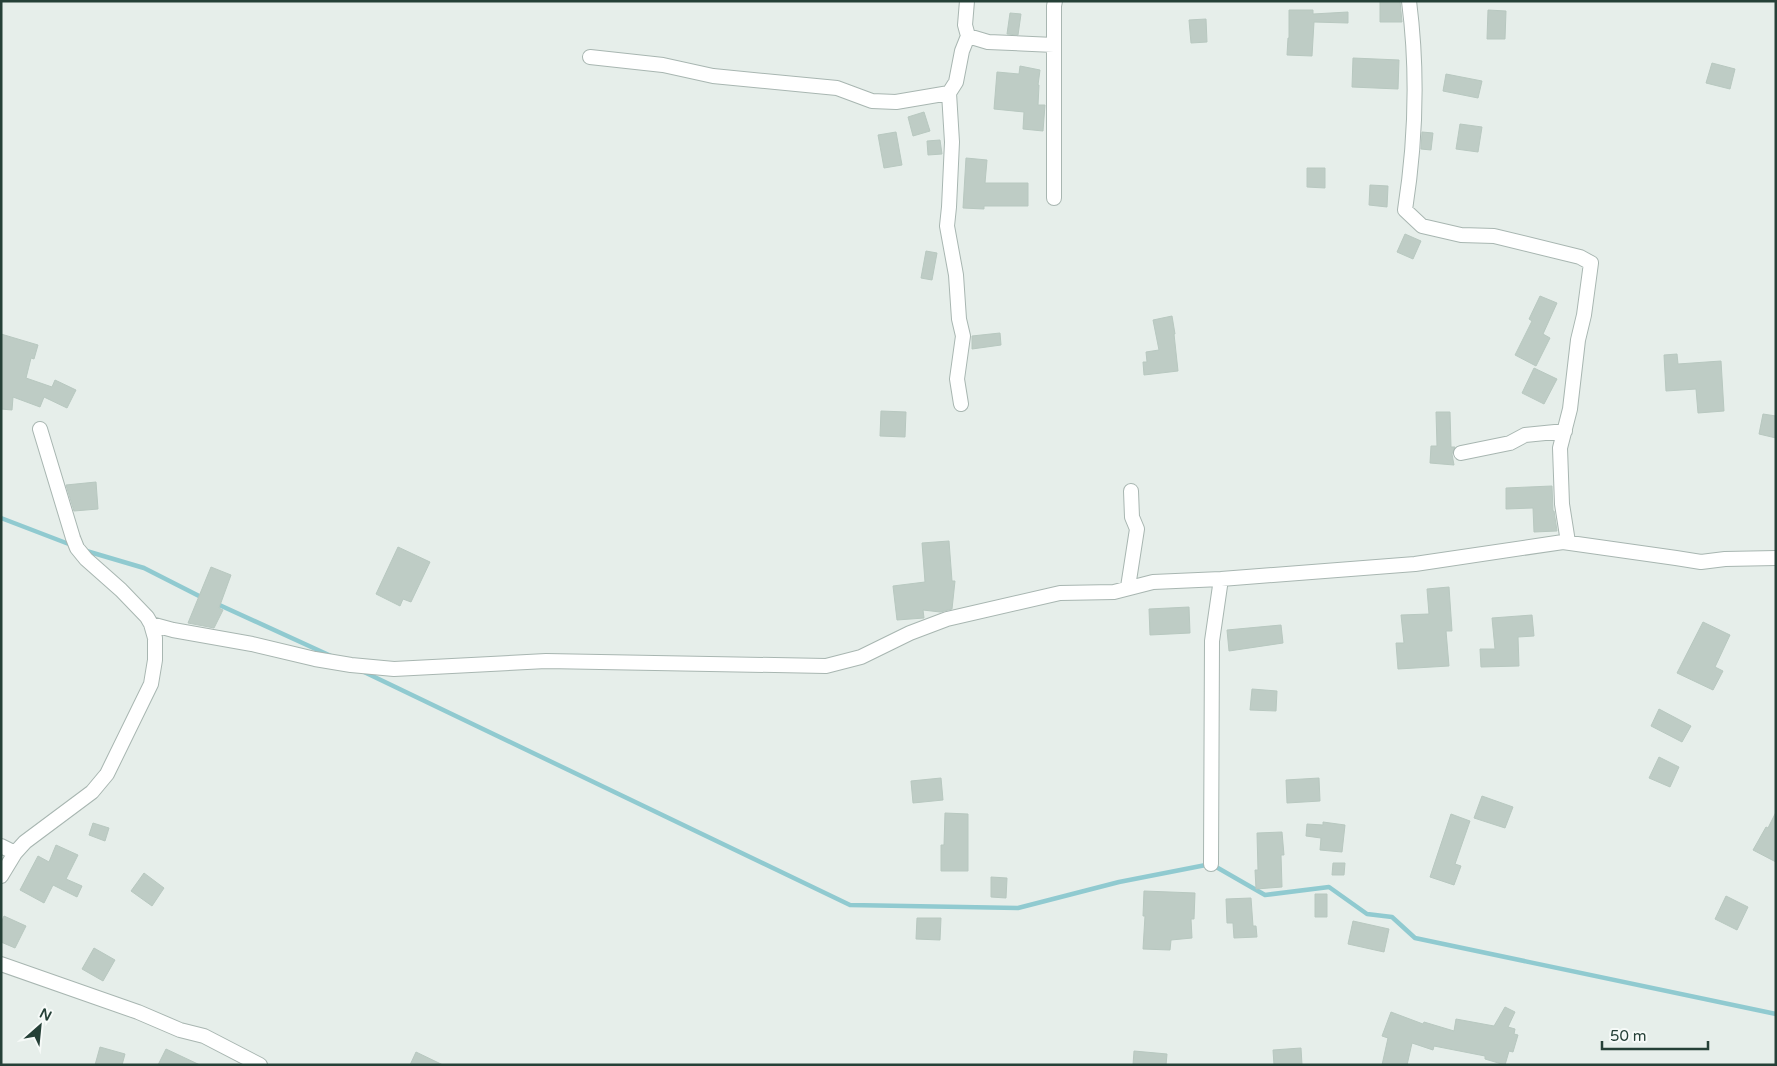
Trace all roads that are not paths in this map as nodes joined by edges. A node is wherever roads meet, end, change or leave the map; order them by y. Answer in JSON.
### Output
{"nodes":[{"id":1,"x":967,"y":1,"type":"edge"},
{"id":2,"x":1056,"y":1,"type":"edge"},
{"id":3,"x":1409,"y":1,"type":"edge"},
{"id":4,"x":968,"y":36,"type":"junction"},
{"id":5,"x":1054,"y":45,"type":"junction"},
{"id":6,"x":590,"y":57,"type":"dead end"},
{"id":7,"x":949,"y":93,"type":"junction"},
{"id":8,"x":1054,"y":198,"type":"dead end"},
{"id":9,"x":961,"y":404,"type":"dead end"},
{"id":10,"x":40,"y":429,"type":"dead end"},
{"id":11,"x":1565,"y":431,"type":"junction"},
{"id":12,"x":1461,"y":452,"type":"dead end"},
{"id":13,"x":1131,"y":491,"type":"dead end"},
{"id":14,"x":1568,"y":542,"type":"junction"},
{"id":15,"x":1776,"y":558,"type":"edge"},
{"id":16,"x":1221,"y":579,"type":"junction"},
{"id":17,"x":1128,"y":587,"type":"junction"},
{"id":18,"x":152,"y":624,"type":"junction"},
{"id":19,"x":1,"y":846,"type":"edge"},
{"id":20,"x":15,"y":853,"type":"junction"},
{"id":21,"x":1211,"y":864,"type":"dead end"},
{"id":22,"x":1,"y":876,"type":"edge"},
{"id":23,"x":1,"y":964,"type":"edge"},
{"id":24,"x":260,"y":1065,"type":"edge"}],
"edges":[{"from":1,"to":4,"type":"street"},
{"from":2,"to":5,"type":"street"},
{"from":3,"to":11,"type":"street"},
{"from":4,"to":5,"type":"street"},
{"from":4,"to":7,"type":"street"},
{"from":5,"to":8,"type":"street"},
{"from":6,"to":7,"type":"street"},
{"from":7,"to":9,"type":"street"},
{"from":10,"to":18,"type":"street"},
{"from":11,"to":12,"type":"street"},
{"from":11,"to":14,"type":"street"},
{"from":13,"to":17,"type":"street"},
{"from":14,"to":15,"type":"street"},
{"from":14,"to":16,"type":"street"},
{"from":16,"to":17,"type":"street"},
{"from":16,"to":21,"type":"street"},
{"from":17,"to":18,"type":"street"},
{"from":18,"to":20,"type":"street"},
{"from":19,"to":20,"type":"street"},
{"from":20,"to":22,"type":"street"},
{"from":23,"to":24,"type":"street"}]}
